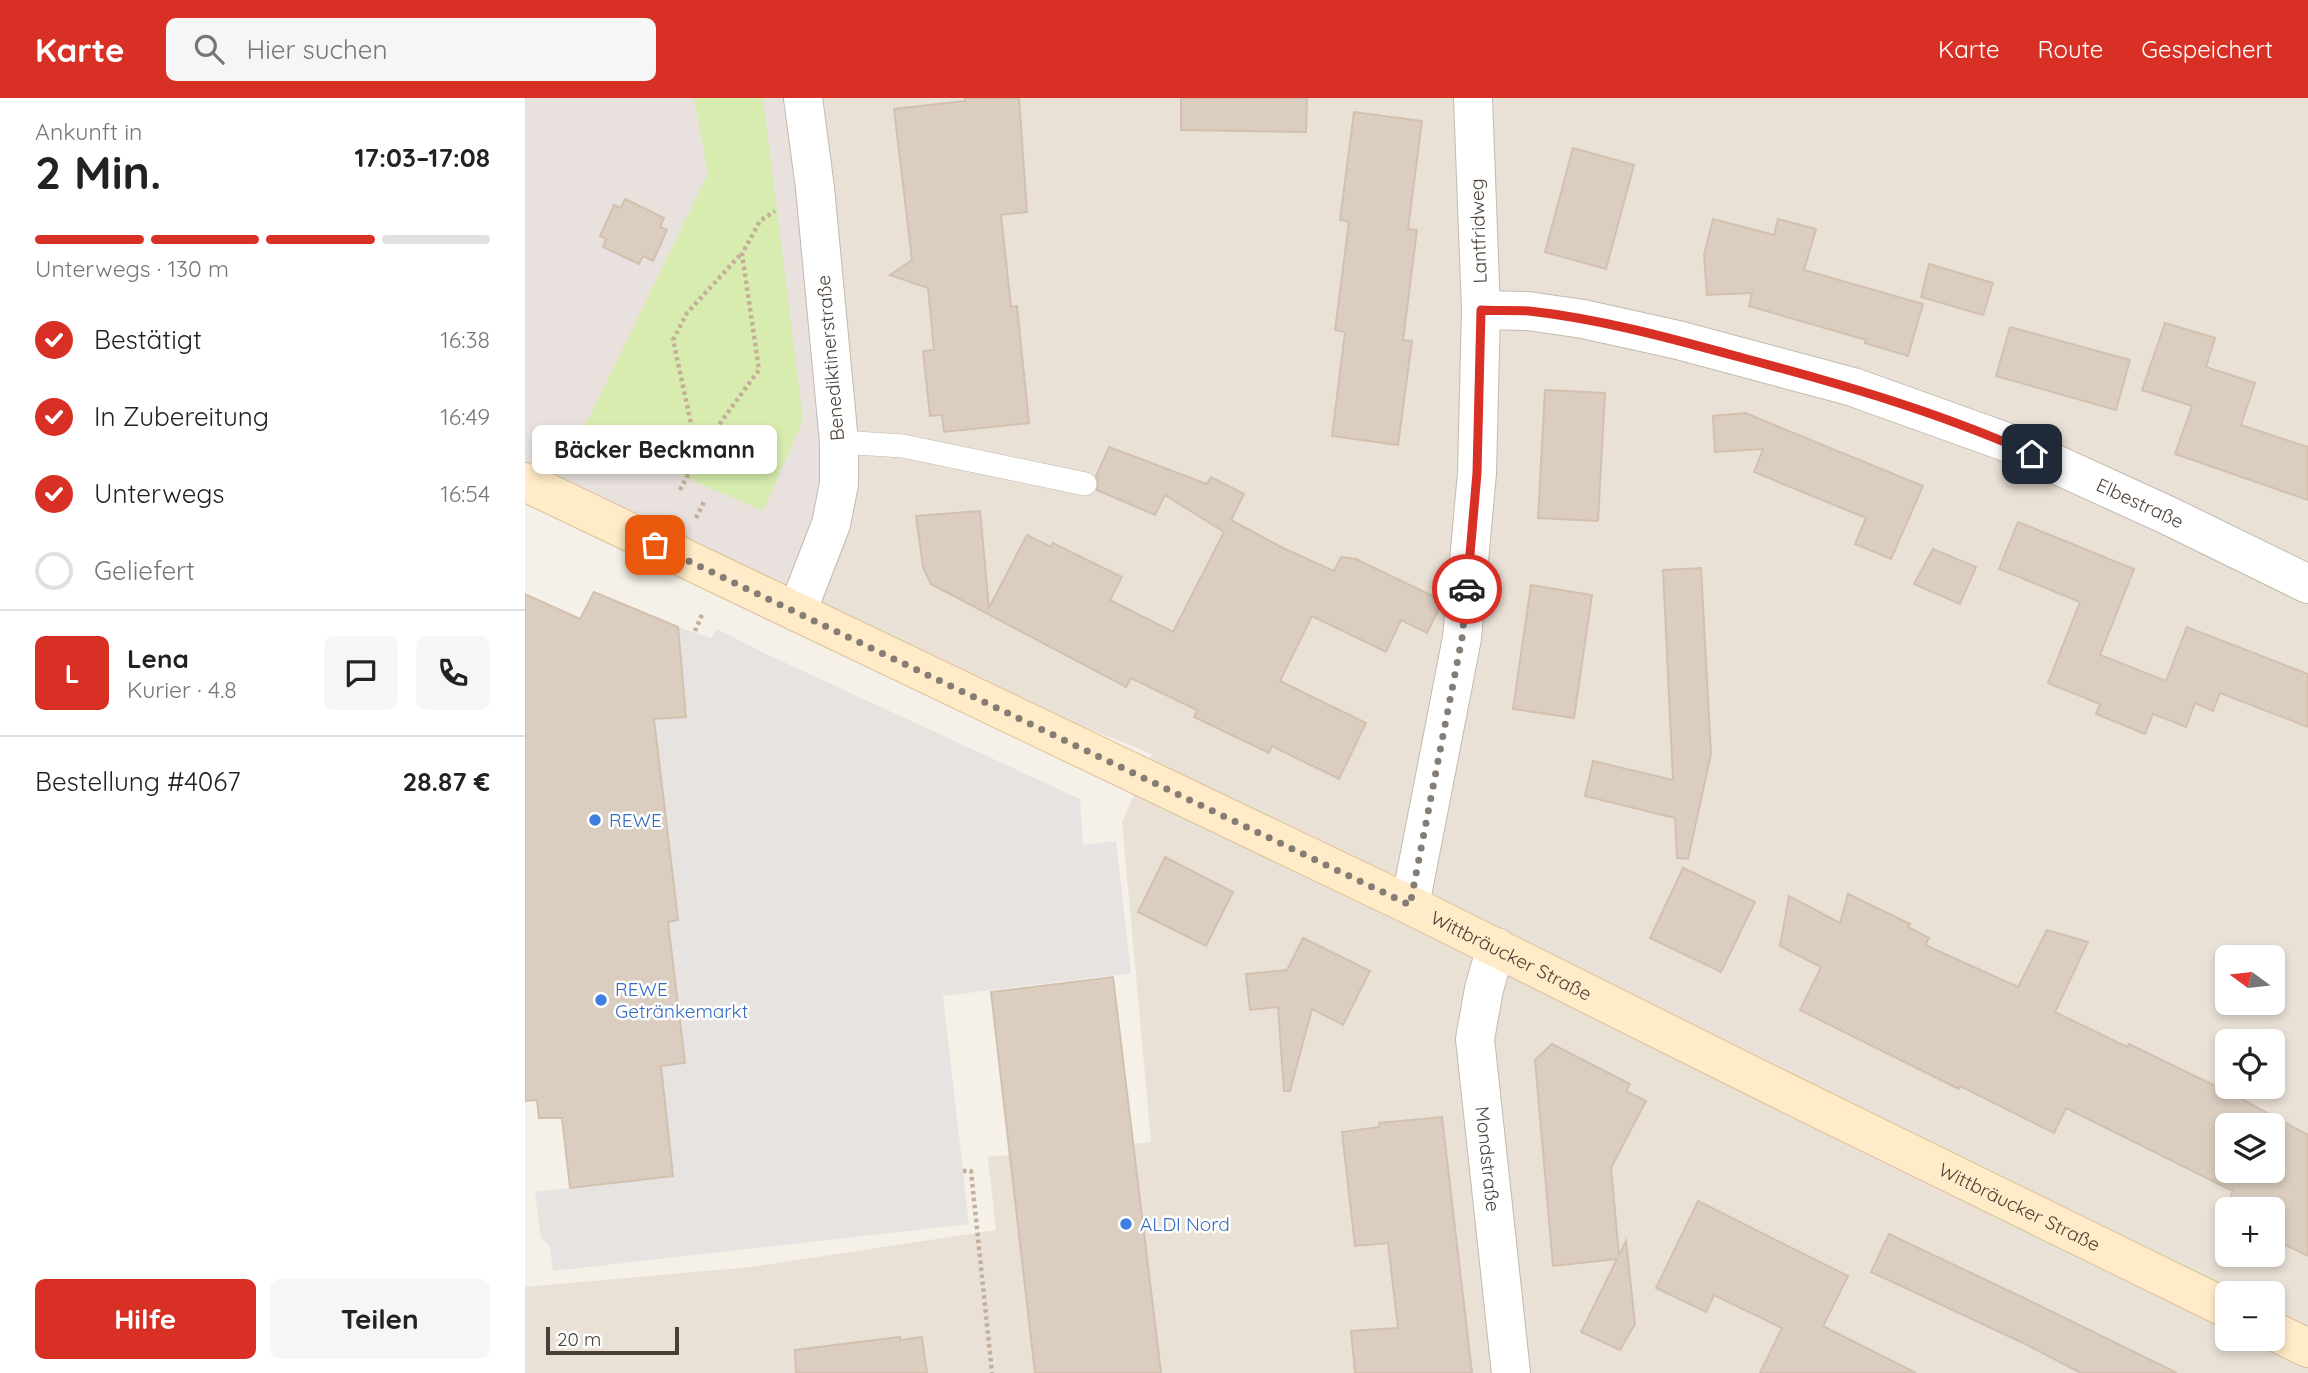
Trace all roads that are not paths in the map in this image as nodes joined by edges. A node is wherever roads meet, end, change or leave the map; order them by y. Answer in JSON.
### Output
{"nodes":[{"id":1,"x":803,"y":98,"type":"edge"},
{"id":2,"x":1473,"y":98,"type":"edge"},
{"id":3,"x":1481,"y":310,"type":"junction"},
{"id":4,"x":839,"y":442,"type":"junction"},
{"id":5,"x":525,"y":482,"type":"edge"},
{"id":6,"x":1084,"y":484,"type":"dead end"},
{"id":7,"x":2308,"y":584,"type":"edge"},
{"id":8,"x":797,"y":612,"type":"junction"},
{"id":9,"x":1410,"y":905,"type":"junction"},
{"id":10,"x":1496,"y":947,"type":"junction"},
{"id":11,"x":2215,"y":1302,"type":"edge"},
{"id":12,"x":2285,"y":1337,"type":"edge"},
{"id":13,"x":2308,"y":1348,"type":"edge"},
{"id":14,"x":1511,"y":1373,"type":"edge"}],
"edges":[{"from":1,"to":4,"type":"street","name":"Benediktinerstraße"},
{"from":2,"to":3,"type":"street","name":"Lantfridweg"},
{"from":3,"to":7,"type":"street","name":"Elbestraße"},
{"from":3,"to":9,"type":"street","name":"Lantfridweg"},
{"from":4,"to":6,"type":"lane"},
{"from":4,"to":8,"type":"street","name":"Benediktinerstraße"},
{"from":5,"to":8,"type":"main road","name":"Wittbräucker Straße"},
{"from":8,"to":9,"type":"main road","name":"Wittbräucker Straße"},
{"from":9,"to":10,"type":"main road","name":"Wittbräucker Straße"},
{"from":10,"to":11,"type":"main road","name":"Wittbräucker Straße"},
{"from":10,"to":14,"type":"street","name":"Mondstraße"},
{"from":12,"to":13,"type":"main road"}]}
